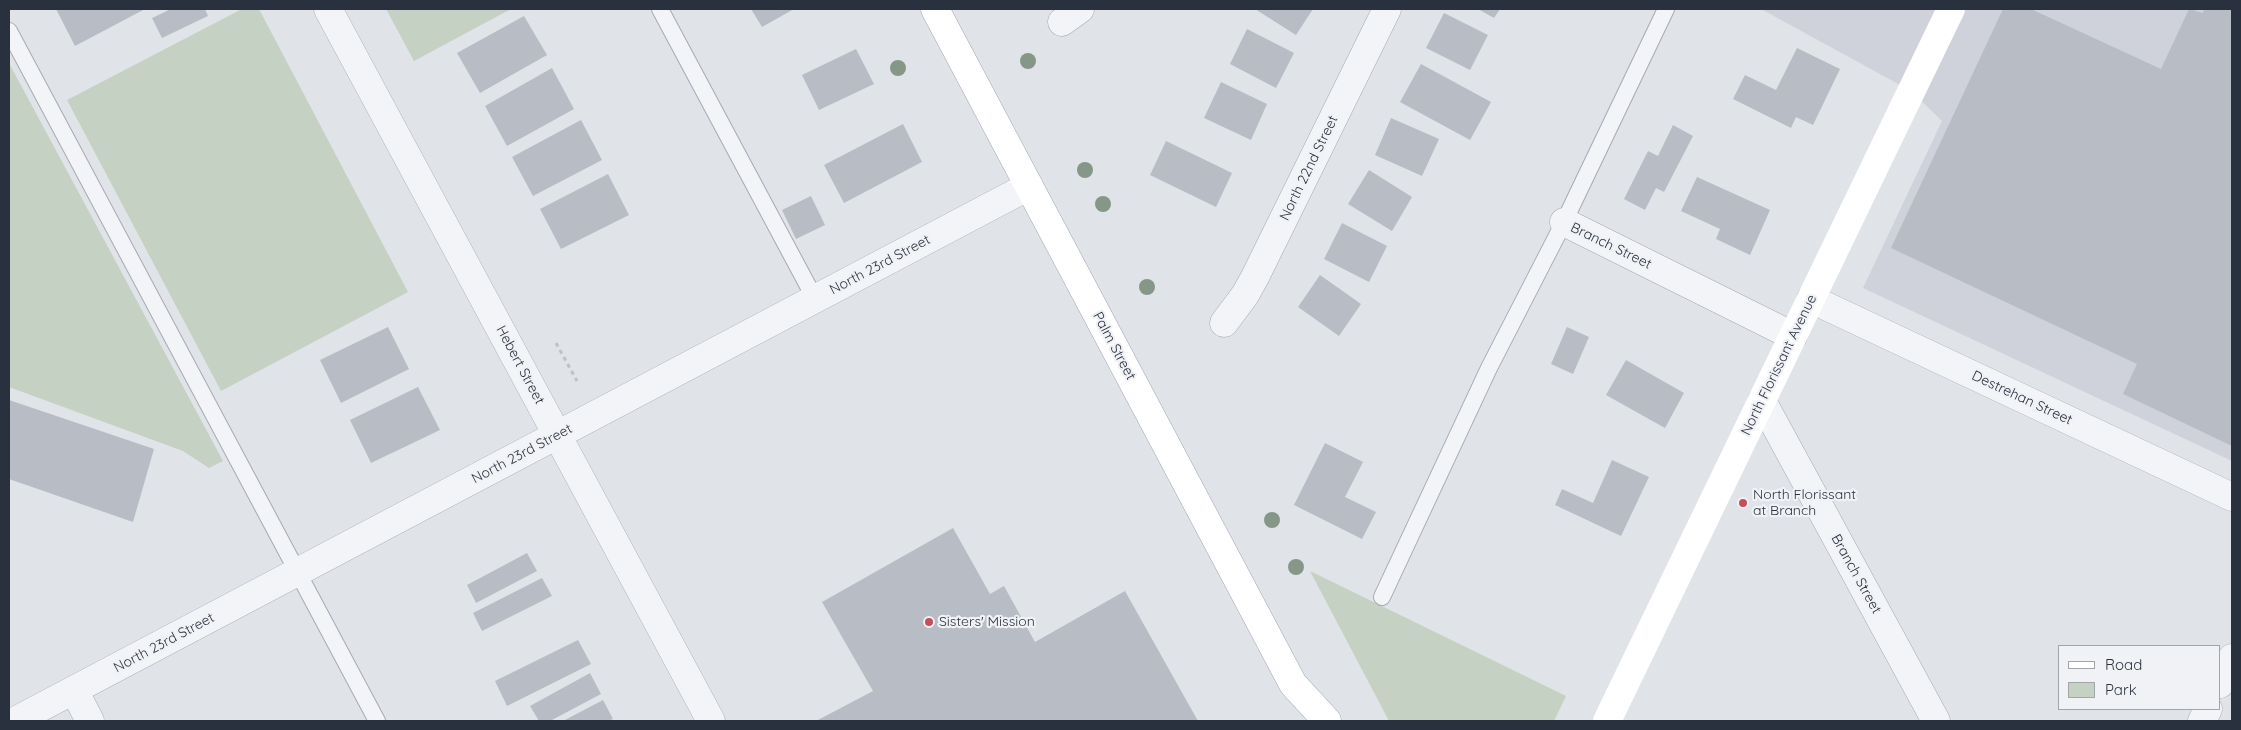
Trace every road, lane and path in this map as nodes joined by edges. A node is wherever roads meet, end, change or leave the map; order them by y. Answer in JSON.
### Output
{"nodes":[{"id":1,"x":328,"y":9,"type":"edge"},
{"id":2,"x":660,"y":9,"type":"edge"},
{"id":3,"x":935,"y":9,"type":"edge"},
{"id":4,"x":1387,"y":9,"type":"edge"},
{"id":5,"x":1666,"y":9,"type":"edge"},
{"id":6,"x":1950,"y":9,"type":"edge"},
{"id":7,"x":9,"y":31,"type":"edge"},
{"id":8,"x":1029,"y":186,"type":"junction"},
{"id":9,"x":1564,"y":222,"type":"junction"},
{"id":10,"x":815,"y":299,"type":"junction"},
{"id":11,"x":1811,"y":300,"type":"junction"},
{"id":12,"x":1224,"y":323,"type":"dead end"},
{"id":13,"x":1793,"y":336,"type":"junction"},
{"id":14,"x":556,"y":343,"type":"dead end"},
{"id":15,"x":577,"y":381,"type":"dead end"},
{"id":16,"x":1762,"y":401,"type":"junction"},
{"id":17,"x":558,"y":435,"type":"junction"},
{"id":18,"x":2232,"y":497,"type":"edge"},
{"id":19,"x":298,"y":572,"type":"junction"},
{"id":20,"x":1382,"y":597,"type":"dead end"},
{"id":21,"x":2232,"y":658,"type":"edge"},
{"id":22,"x":2221,"y":682,"type":"edge"},
{"id":23,"x":1292,"y":684,"type":"junction"},
{"id":24,"x":74,"y":690,"type":"junction"},
{"id":25,"x":15,"y":721,"type":"edge"},
{"id":26,"x":90,"y":721,"type":"edge"},
{"id":27,"x":377,"y":721,"type":"edge"},
{"id":28,"x":711,"y":721,"type":"edge"},
{"id":29,"x":1300,"y":721,"type":"edge"},
{"id":30,"x":1327,"y":721,"type":"edge"},
{"id":31,"x":1607,"y":721,"type":"edge"},
{"id":32,"x":1936,"y":721,"type":"edge"}],
"edges":[{"from":1,"to":17,"type":"street","name":"Hebert Street"},
{"from":2,"to":10,"type":"lane"},
{"from":3,"to":8,"type":"main road","name":"Palm Street"},
{"from":4,"to":12,"type":"street","name":"North 22nd Street"},
{"from":5,"to":9,"type":"lane"},
{"from":6,"to":11,"type":"main road","name":"North Florissant Avenue"},
{"from":7,"to":19,"type":"lane"},
{"from":8,"to":10,"type":"street","name":"North 23rd Street"},
{"from":8,"to":23,"type":"main road","name":"Palm Street"},
{"from":9,"to":13,"type":"street","name":"Branch Street"},
{"from":9,"to":20,"type":"lane"},
{"from":10,"to":17,"type":"street","name":"North 23rd Street"},
{"from":11,"to":13,"type":"main road","name":"North Florissant Avenue"},
{"from":11,"to":18,"type":"street","name":"Destrehan Street"},
{"from":13,"to":16,"type":"main road","name":"North Florissant Avenue"},
{"from":14,"to":15,"type":"path"},
{"from":16,"to":31,"type":"main road","name":"North Florissant Avenue"},
{"from":16,"to":32,"type":"street","name":"Branch Street"},
{"from":17,"to":19,"type":"street","name":"North 23rd Street"},
{"from":17,"to":28,"type":"street","name":"Hebert Street"},
{"from":19,"to":24,"type":"street","name":"North 23rd Street"},
{"from":19,"to":27,"type":"lane"},
{"from":21,"to":22,"type":"street"},
{"from":23,"to":29,"type":"main road","name":"Palm Street"},
{"from":23,"to":30,"type":"main road","name":"Palm Street"},
{"from":24,"to":25,"type":"street","name":"North 23rd Street"},
{"from":24,"to":26,"type":"street"}]}
